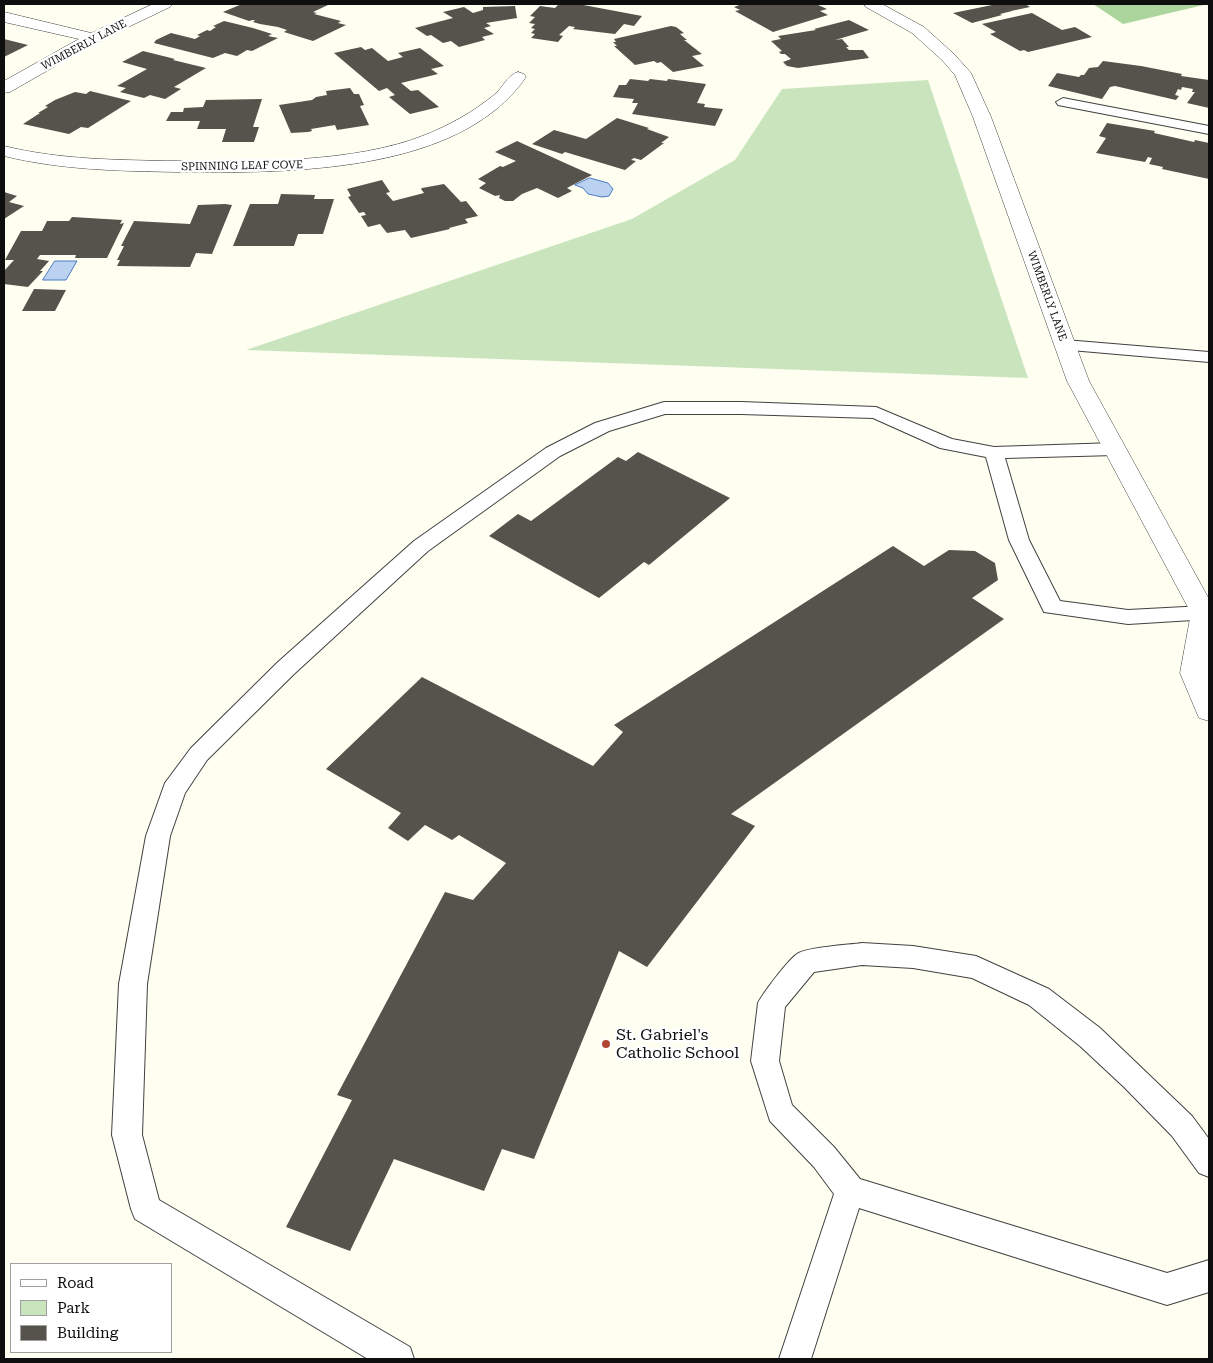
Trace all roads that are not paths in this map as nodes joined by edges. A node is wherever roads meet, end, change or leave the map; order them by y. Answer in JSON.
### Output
{"nodes":[{"id":1,"x":166,"y":4,"type":"edge"},
{"id":2,"x":872,"y":4,"type":"edge"},
{"id":3,"x":4,"y":17,"type":"edge"},
{"id":4,"x":93,"y":38,"type":"junction"},
{"id":5,"x":518,"y":77,"type":"dead end"},
{"id":6,"x":4,"y":88,"type":"edge"},
{"id":7,"x":1063,"y":102,"type":"dead end"},
{"id":8,"x":1209,"y":130,"type":"edge"},
{"id":9,"x":4,"y":152,"type":"edge"},
{"id":10,"x":1065,"y":345,"type":"junction"},
{"id":11,"x":1209,"y":358,"type":"edge"},
{"id":12,"x":1115,"y":448,"type":"junction"},
{"id":13,"x":994,"y":453,"type":"junction"},
{"id":14,"x":1207,"y":616,"type":"edge"},
{"id":15,"x":1209,"y":711,"type":"edge"},
{"id":16,"x":1209,"y":1163,"type":"edge"},
{"id":17,"x":850,"y":1192,"type":"junction"},
{"id":18,"x":1209,"y":1276,"type":"edge"},
{"id":19,"x":398,"y":1359,"type":"edge"},
{"id":20,"x":795,"y":1359,"type":"edge"}],
"edges":[{"from":1,"to":4,"type":"street","name":"WIMBERLY LANE"},
{"from":2,"to":10,"type":"street","name":"WIMBERLY LANE"},
{"from":3,"to":4,"type":"street"},
{"from":4,"to":6,"type":"street","name":"WIMBERLY LANE"},
{"from":5,"to":9,"type":"street","name":"SPINNING LEAF COVE"},
{"from":7,"to":8,"type":"lane"},
{"from":10,"to":11,"type":"lane"},
{"from":10,"to":12,"type":"street","name":"WIMBERLY LANE"},
{"from":12,"to":13,"type":"lane"},
{"from":12,"to":14,"type":"street","name":"WIMBERLY LANE"},
{"from":13,"to":14,"type":"lane"},
{"from":13,"to":19,"type":"lane"},
{"from":14,"to":15,"type":"street"},
{"from":16,"to":17,"type":"lane"},
{"from":17,"to":18,"type":"lane"},
{"from":17,"to":20,"type":"lane"}]}
